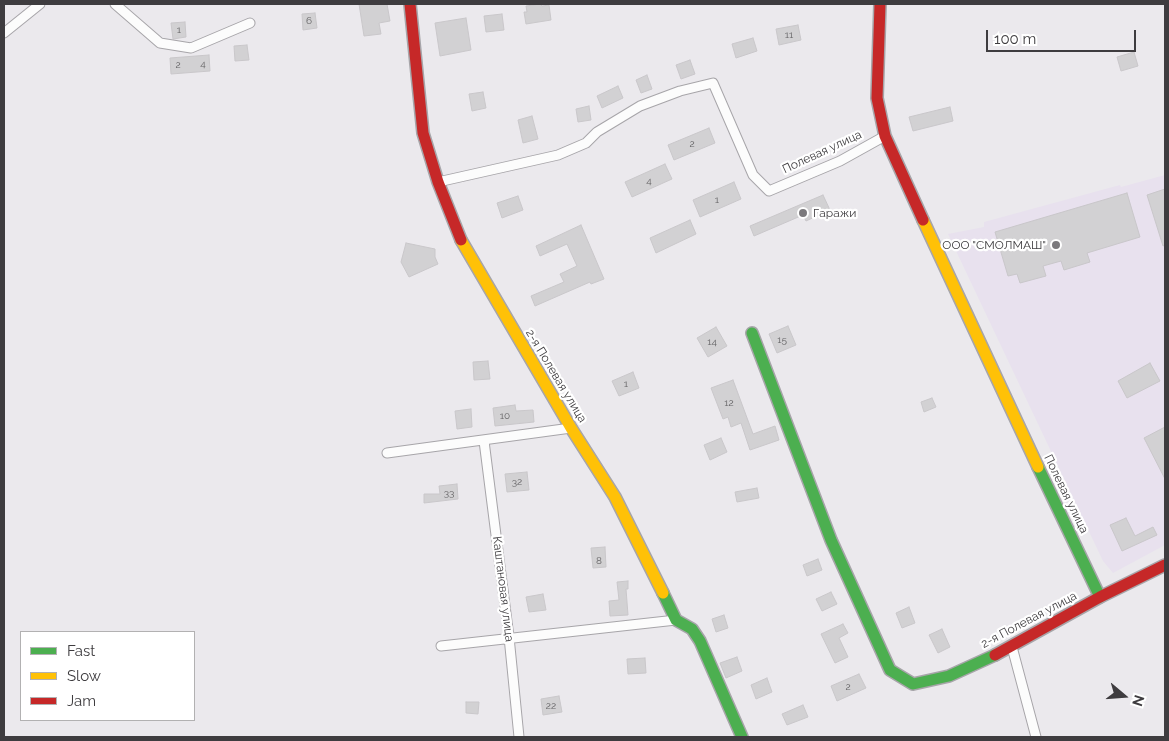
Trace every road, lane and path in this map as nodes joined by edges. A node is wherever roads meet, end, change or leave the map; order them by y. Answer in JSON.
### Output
{"nodes":[{"id":1,"x":40,"y":4,"type":"edge"},
{"id":2,"x":116,"y":4,"type":"edge"},
{"id":3,"x":410,"y":4,"type":"edge"},
{"id":4,"x":880,"y":4,"type":"edge"},
{"id":5,"x":250,"y":23,"type":"dead end"},
{"id":6,"x":4,"y":33,"type":"edge"},
{"id":7,"x":885,"y":136,"type":"junction"},
{"id":8,"x":438,"y":182,"type":"junction"},
{"id":9,"x":752,"y":334,"type":"dead end"},
{"id":10,"x":572,"y":428,"type":"junction"},
{"id":11,"x":484,"y":441,"type":"junction"},
{"id":12,"x":387,"y":452,"type":"dead end"},
{"id":13,"x":1165,"y":565,"type":"edge"},
{"id":14,"x":1100,"y":597,"type":"junction"},
{"id":15,"x":676,"y":620,"type":"junction"},
{"id":16,"x":509,"y":638,"type":"junction"},
{"id":17,"x":442,"y":646,"type":"dead end"},
{"id":18,"x":1012,"y":647,"type":"junction"},
{"id":19,"x":519,"y":737,"type":"edge"},
{"id":20,"x":742,"y":737,"type":"edge"},
{"id":21,"x":1036,"y":737,"type":"edge"}],
"edges":[{"from":1,"to":6,"type":"street"},
{"from":2,"to":5,"type":"street"},
{"from":3,"to":8,"type":"street","name":"2-я Полевая улица"},
{"from":4,"to":7,"type":"street"},
{"from":7,"to":8,"type":"street","name":"Полевая улица"},
{"from":7,"to":14,"type":"street","name":"Полевая улица"},
{"from":8,"to":10,"type":"street","name":"2-я Полевая улица"},
{"from":9,"to":18,"type":"street","name":"2-я Полевая улица"},
{"from":10,"to":11,"type":"street"},
{"from":10,"to":15,"type":"street","name":"2-я Полевая улица"},
{"from":11,"to":12,"type":"street"},
{"from":11,"to":16,"type":"street","name":"Каштановая улица"},
{"from":13,"to":14,"type":"street","name":"2-я Полевая улица"},
{"from":14,"to":18,"type":"street","name":"2-я Полевая улица"},
{"from":15,"to":16,"type":"street"},
{"from":15,"to":20,"type":"street","name":"2-я Полевая улица"},
{"from":16,"to":17,"type":"street"},
{"from":16,"to":19,"type":"street","name":"Каштановая улица"},
{"from":18,"to":21,"type":"street"}]}
